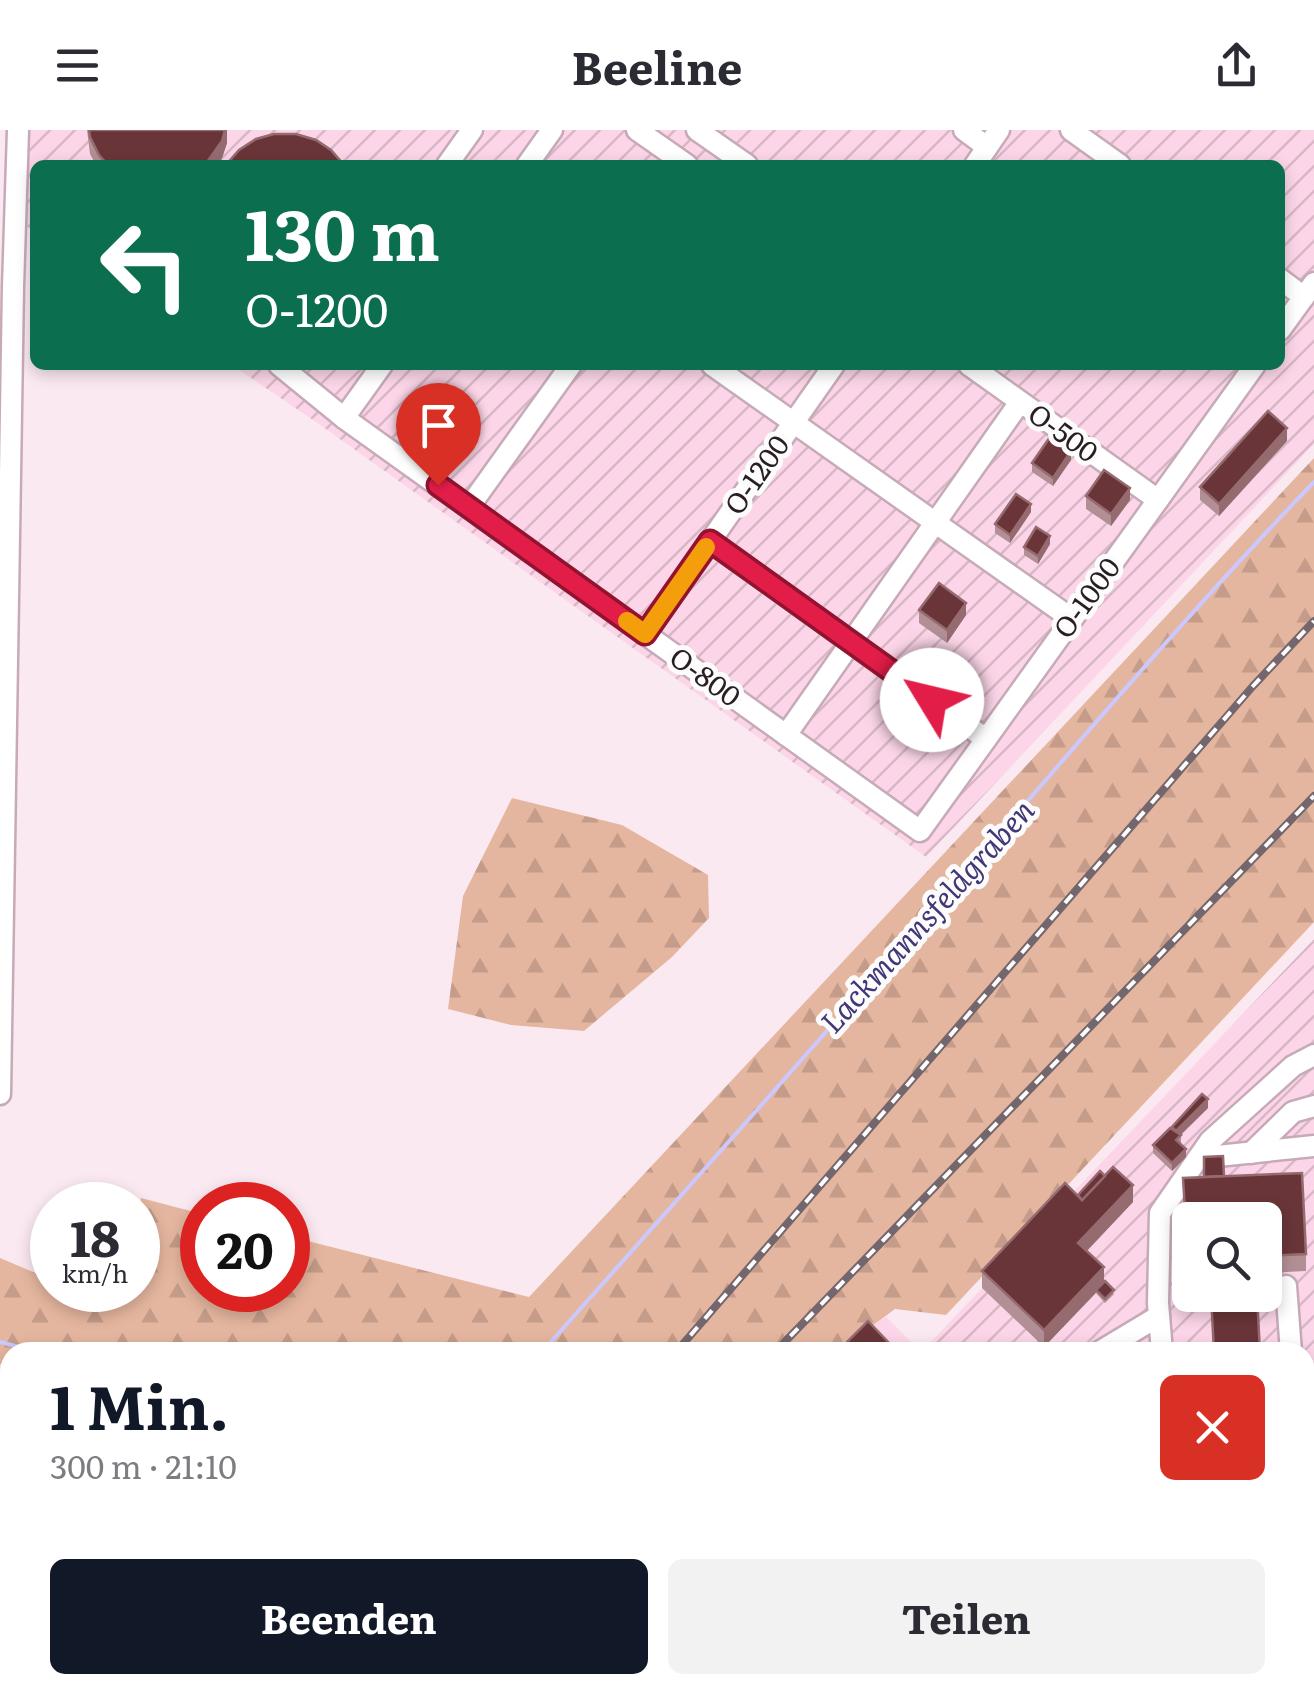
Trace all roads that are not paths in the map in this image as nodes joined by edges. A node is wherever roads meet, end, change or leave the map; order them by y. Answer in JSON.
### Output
{"nodes":[{"id":1,"x":18,"y":130,"type":"edge"},
{"id":2,"x":472,"y":130,"type":"edge"},
{"id":3,"x":552,"y":130,"type":"edge"},
{"id":4,"x":637,"y":130,"type":"edge"},
{"id":5,"x":697,"y":130,"type":"edge"},
{"id":6,"x":964,"y":130,"type":"edge"},
{"id":7,"x":1070,"y":130,"type":"edge"},
{"id":8,"x":994,"y":138,"type":"edge"},
{"id":9,"x":720,"y":157,"type":"edge"},
{"id":10,"x":451,"y":160,"type":"edge"},
{"id":11,"x":531,"y":160,"type":"edge"},
{"id":12,"x":680,"y":160,"type":"edge"},
{"id":13,"x":979,"y":160,"type":"edge"},
{"id":14,"x":1113,"y":160,"type":"edge"},
{"id":15,"x":16,"y":186,"type":"junction"},
{"id":16,"x":30,"y":195,"type":"edge"},
{"id":17,"x":1285,"y":282,"type":"edge"},
{"id":18,"x":1309,"y":290,"type":"edge"},
{"id":19,"x":1285,"y":323,"type":"edge"},
{"id":20,"x":293,"y":370,"type":"edge"},
{"id":21,"x":378,"y":370,"type":"edge"},
{"id":22,"x":567,"y":370,"type":"edge"},
{"id":23,"x":719,"y":370,"type":"edge"},
{"id":24,"x":831,"y":370,"type":"edge"},
{"id":25,"x":976,"y":370,"type":"edge"},
{"id":26,"x":1251,"y":370,"type":"edge"},
{"id":27,"x":1020,"y":402,"type":"junction"},
{"id":28,"x":344,"y":418,"type":"junction"},
{"id":29,"x":794,"y":423,"type":"junction"},
{"id":30,"x":1158,"y":500,"type":"junction"},
{"id":31,"x":469,"y":507,"type":"junction"},
{"id":32,"x":935,"y":522,"type":"junction"},
{"id":33,"x":710,"y":541,"type":"junction"},
{"id":34,"x":1072,"y":619,"type":"junction"},
{"id":35,"x":645,"y":634,"type":"junction"},
{"id":36,"x":851,"y":642,"type":"junction"},
{"id":37,"x":786,"y":734,"type":"junction"},
{"id":38,"x":986,"y":739,"type":"junction"},
{"id":39,"x":920,"y":831,"type":"joint"},
{"id":40,"x":1314,"y":1055,"type":"edge"},
{"id":41,"x":0,"y":1094,"type":"edge"},
{"id":42,"x":1314,"y":1106,"type":"edge"},
{"id":43,"x":1314,"y":1146,"type":"edge"},
{"id":44,"x":1251,"y":1152,"type":"junction"},
{"id":45,"x":1198,"y":1158,"type":"junction"},
{"id":46,"x":1286,"y":1286,"type":"dead end"},
{"id":47,"x":1159,"y":1316,"type":"junction"},
{"id":48,"x":1116,"y":1342,"type":"edge"},
{"id":49,"x":1161,"y":1342,"type":"edge"},
{"id":50,"x":1290,"y":1342,"type":"edge"}],
"edges":[{"from":1,"to":15,"type":"street"},
{"from":2,"to":10,"type":"street"},
{"from":3,"to":11,"type":"street"},
{"from":4,"to":12,"type":"street"},
{"from":5,"to":9,"type":"street"},
{"from":6,"to":8,"type":"street"},
{"from":7,"to":14,"type":"street"},
{"from":8,"to":13,"type":"street"},
{"from":15,"to":16,"type":"street"},
{"from":15,"to":41,"type":"street"},
{"from":17,"to":18,"type":"street"},
{"from":18,"to":19,"type":"street"},
{"from":20,"to":28,"type":"street","name":"O-800"},
{"from":21,"to":28,"type":"street"},
{"from":22,"to":31,"type":"street"},
{"from":23,"to":29,"type":"street"},
{"from":24,"to":29,"type":"street","name":"O-1200"},
{"from":25,"to":27,"type":"street","name":"O-500"},
{"from":26,"to":30,"type":"street","name":"O-1000"},
{"from":27,"to":30,"type":"street","name":"O-500"},
{"from":27,"to":32,"type":"street"},
{"from":28,"to":31,"type":"street","name":"O-800"},
{"from":29,"to":32,"type":"street"},
{"from":29,"to":33,"type":"street","name":"O-1200"},
{"from":30,"to":34,"type":"street","name":"O-1000"},
{"from":31,"to":35,"type":"street","name":"O-800"},
{"from":32,"to":34,"type":"street"},
{"from":32,"to":36,"type":"street"},
{"from":33,"to":35,"type":"street","name":"O-1200"},
{"from":33,"to":36,"type":"street"},
{"from":34,"to":38,"type":"street","name":"O-1000"},
{"from":35,"to":37,"type":"street","name":"O-800"},
{"from":36,"to":37,"type":"street"},
{"from":36,"to":38,"type":"street"},
{"from":37,"to":39,"type":"street","name":"O-800"},
{"from":38,"to":39,"type":"street","name":"O-1000"},
{"from":40,"to":45,"type":"street"},
{"from":42,"to":44,"type":"street"},
{"from":43,"to":44,"type":"street"},
{"from":44,"to":45,"type":"street"},
{"from":45,"to":47,"type":"street"},
{"from":46,"to":50,"type":"street"},
{"from":47,"to":48,"type":"street"},
{"from":47,"to":49,"type":"street"}]}
